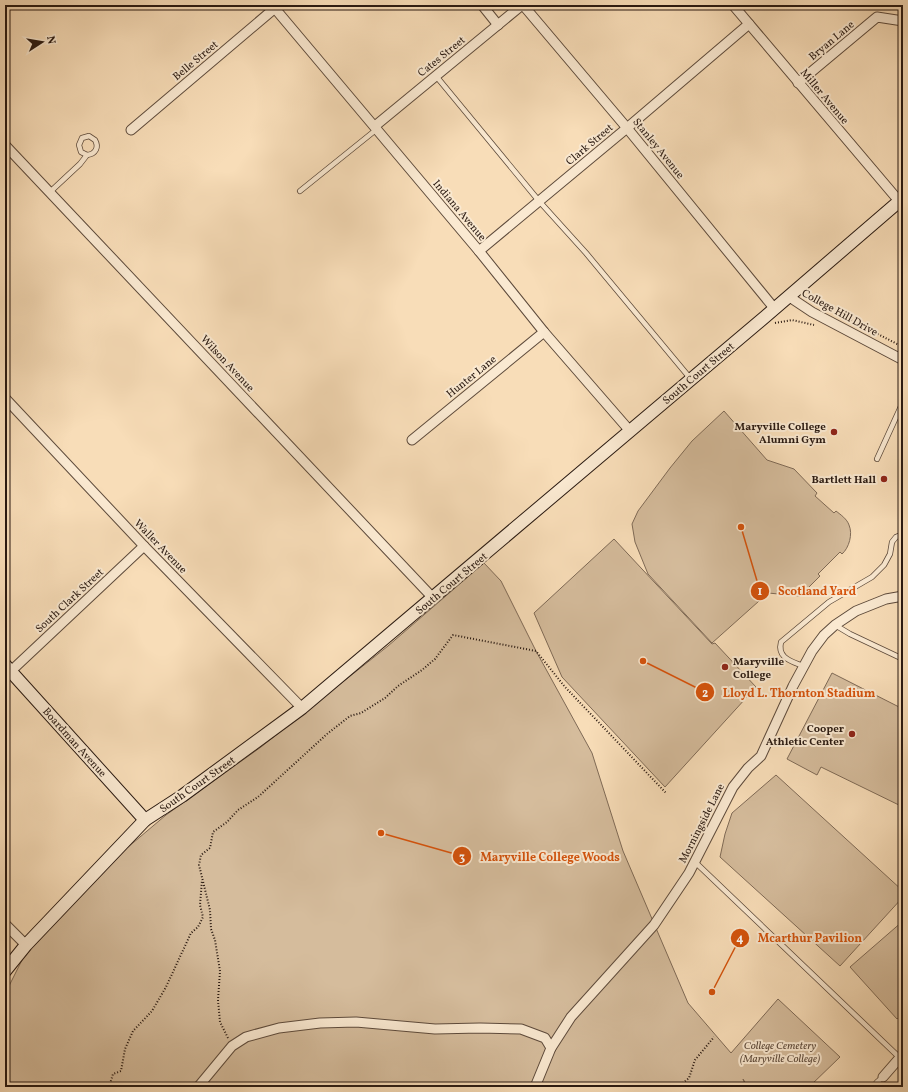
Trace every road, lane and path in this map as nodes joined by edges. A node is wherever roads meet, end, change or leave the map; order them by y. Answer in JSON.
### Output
{"nodes":[{"id":1,"x":482,"y":5,"type":"edge"},
{"id":2,"x":523,"y":5,"type":"edge"},
{"id":3,"x":733,"y":5,"type":"edge"},
{"id":4,"x":274,"y":7,"type":"edge"},
{"id":5,"x":903,"y":21,"type":"edge"},
{"id":6,"x":749,"y":24,"type":"junction"},
{"id":7,"x":498,"y":25,"type":"junction"},
{"id":8,"x":436,"y":76,"type":"junction"},
{"id":9,"x":798,"y":83,"type":"junction"},
{"id":10,"x":376,"y":128,"type":"junction"},
{"id":11,"x":627,"y":128,"type":"junction"},
{"id":12,"x":131,"y":130,"type":"dead end"},
{"id":13,"x":5,"y":145,"type":"edge"},
{"id":14,"x":87,"y":155,"type":"junction"},
{"id":15,"x":300,"y":191,"type":"dead end"},
{"id":16,"x":50,"y":192,"type":"junction"},
{"id":17,"x":901,"y":200,"type":"edge"},
{"id":18,"x":539,"y":201,"type":"junction"},
{"id":19,"x":479,"y":251,"type":"junction"},
{"id":20,"x":788,"y":296,"type":"junction"},
{"id":21,"x":770,"y":312,"type":"junction"},
{"id":22,"x":817,"y":326,"type":"dead end"},
{"id":23,"x":544,"y":332,"type":"junction"},
{"id":24,"x":903,"y":360,"type":"edge"},
{"id":25,"x":692,"y":379,"type":"junction"},
{"id":26,"x":5,"y":398,"type":"edge"},
{"id":27,"x":903,"y":402,"type":"edge"},
{"id":28,"x":630,"y":431,"type":"junction"},
{"id":29,"x":412,"y":440,"type":"dead end"},
{"id":30,"x":877,"y":459,"type":"dead end"},
{"id":31,"x":903,"y":534,"type":"edge"},
{"id":32,"x":144,"y":546,"type":"junction"},
{"id":33,"x":903,"y":596,"type":"edge"},
{"id":34,"x":433,"y":598,"type":"junction"},
{"id":35,"x":835,"y":625,"type":"junction"},
{"id":36,"x":903,"y":659,"type":"edge"},
{"id":37,"x":803,"y":666,"type":"junction"},
{"id":38,"x":8,"y":668,"type":"edge"},
{"id":39,"x":302,"y":708,"type":"junction"},
{"id":40,"x":666,"y":793,"type":"dead end"},
{"id":41,"x":145,"y":820,"type":"junction"},
{"id":42,"x":695,"y":862,"type":"junction"},
{"id":43,"x":202,"y":877,"type":"junction"},
{"id":44,"x":5,"y":924,"type":"edge"},
{"id":45,"x":26,"y":945,"type":"junction"},
{"id":46,"x":5,"y":971,"type":"edge"},
{"id":47,"x":714,"y":1037,"type":"dead end"},
{"id":48,"x":232,"y":1046,"type":"junction"},
{"id":49,"x":551,"y":1048,"type":"junction"},
{"id":50,"x":901,"y":1056,"type":"edge"},
{"id":51,"x":883,"y":1077,"type":"joint"},
{"id":52,"x":109,"y":1087,"type":"edge"},
{"id":53,"x":198,"y":1087,"type":"edge"},
{"id":54,"x":535,"y":1087,"type":"edge"},
{"id":55,"x":678,"y":1087,"type":"edge"},
{"id":56,"x":874,"y":1087,"type":"edge"}],
"edges":[{"from":1,"to":7,"type":"street"},
{"from":2,"to":7,"type":"street","name":"Cates Street"},
{"from":2,"to":11,"type":"street","name":"Stanley Avenue"},
{"from":3,"to":6,"type":"street","name":"Miller Avenue"},
{"from":4,"to":10,"type":"street","name":"Indiana Avenue"},
{"from":4,"to":12,"type":"street","name":"Belle Street"},
{"from":5,"to":9,"type":"street","name":"Bryan Lane"},
{"from":6,"to":9,"type":"street","name":"Miller Avenue"},
{"from":6,"to":11,"type":"street","name":"Clark Street"},
{"from":7,"to":8,"type":"street","name":"Cates Street"},
{"from":8,"to":10,"type":"street","name":"Cates Street"},
{"from":8,"to":18,"type":"lane"},
{"from":9,"to":17,"type":"street","name":"Miller Avenue"},
{"from":10,"to":15,"type":"lane"},
{"from":10,"to":19,"type":"street","name":"Indiana Avenue"},
{"from":11,"to":18,"type":"street","name":"Clark Street"},
{"from":11,"to":21,"type":"street","name":"Stanley Avenue"},
{"from":13,"to":16,"type":"street","name":"Wilson Avenue"},
{"from":14,"to":14,"type":"lane"},
{"from":14,"to":16,"type":"lane"},
{"from":16,"to":34,"type":"street","name":"Wilson Avenue"},
{"from":17,"to":20,"type":"street","name":"South Court Street"},
{"from":18,"to":19,"type":"street","name":"Clark Street"},
{"from":18,"to":25,"type":"lane"},
{"from":19,"to":23,"type":"street","name":"Indiana Avenue"},
{"from":20,"to":21,"type":"street","name":"South Court Street"},
{"from":20,"to":24,"type":"street","name":"College Hill Drive"},
{"from":21,"to":22,"type":"path"},
{"from":21,"to":25,"type":"street","name":"South Court Street"},
{"from":23,"to":28,"type":"street","name":"Indiana Avenue"},
{"from":23,"to":29,"type":"street","name":"Hunter Lane"},
{"from":25,"to":28,"type":"street","name":"South Court Street"},
{"from":26,"to":32,"type":"street","name":"Waller Avenue"},
{"from":27,"to":30,"type":"lane"},
{"from":28,"to":34,"type":"street","name":"South Court Street"},
{"from":31,"to":37,"type":"lane"},
{"from":32,"to":38,"type":"street","name":"South Clark Street"},
{"from":32,"to":39,"type":"street","name":"Waller Avenue"},
{"from":33,"to":35,"type":"street","name":"Morningside Lane"},
{"from":34,"to":39,"type":"street","name":"South Court Street"},
{"from":35,"to":36,"type":"lane"},
{"from":35,"to":37,"type":"street","name":"Morningside Lane"},
{"from":37,"to":42,"type":"street","name":"Morningside Lane"},
{"from":38,"to":41,"type":"street","name":"Boardman Avenue"},
{"from":39,"to":41,"type":"street","name":"South Court Street"},
{"from":40,"to":43,"type":"path"},
{"from":41,"to":45,"type":"street","name":"South Court Street"},
{"from":42,"to":49,"type":"street","name":"Morningside Lane"},
{"from":42,"to":50,"type":"lane"},
{"from":43,"to":48,"type":"path"},
{"from":43,"to":52,"type":"path"},
{"from":44,"to":45,"type":"street"},
{"from":45,"to":46,"type":"street","name":"South Court Street"},
{"from":47,"to":55,"type":"path"},
{"from":48,"to":49,"type":"street"},
{"from":48,"to":53,"type":"street"},
{"from":49,"to":54,"type":"street","name":"Morningside Lane"},
{"from":50,"to":51,"type":"street"},
{"from":51,"to":56,"type":"lane"}]}
